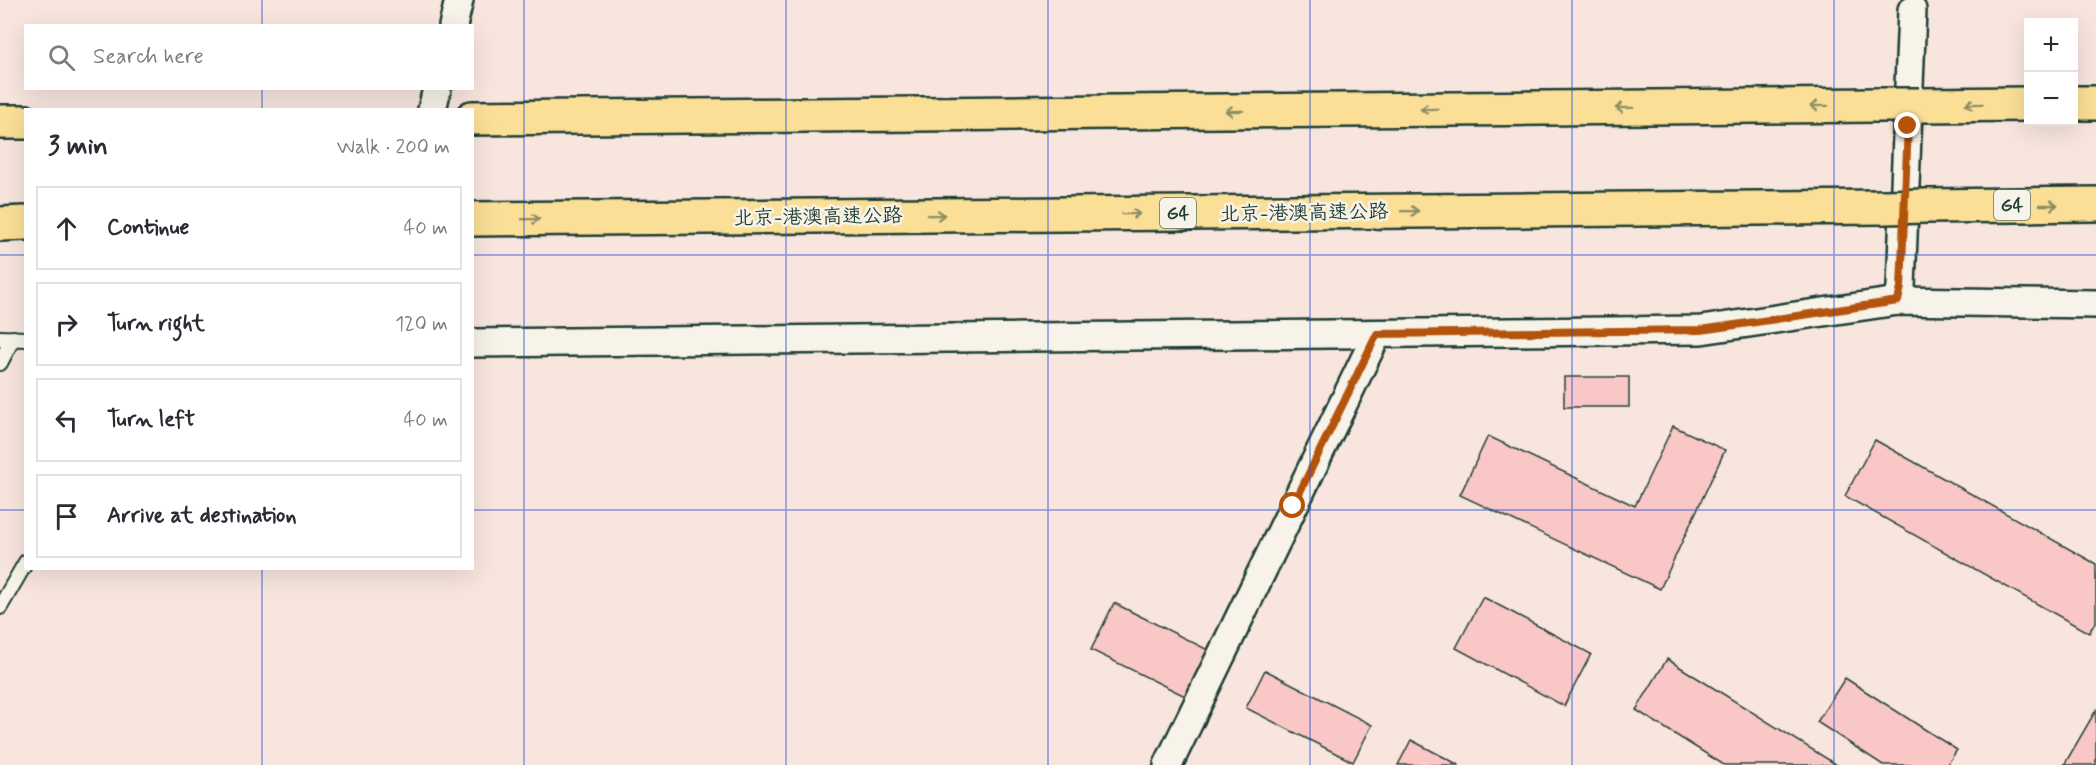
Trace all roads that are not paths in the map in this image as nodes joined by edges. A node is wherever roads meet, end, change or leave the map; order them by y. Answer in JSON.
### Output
{"nodes":[{"id":1,"x":459,"y":0,"type":"edge"},
{"id":2,"x":1914,"y":5,"type":"edge"},
{"id":3,"x":453,"y":24,"type":"edge"},
{"id":4,"x":437,"y":90,"type":"edge"},
{"id":5,"x":2078,"y":103,"type":"edge"},
{"id":6,"x":2096,"y":103,"type":"edge"},
{"id":7,"x":2024,"y":104,"type":"edge"},
{"id":8,"x":432,"y":108,"type":"edge"},
{"id":9,"x":474,"y":118,"type":"edge"},
{"id":10,"x":0,"y":122,"type":"edge"},
{"id":11,"x":24,"y":122,"type":"edge"},
{"id":12,"x":2096,"y":204,"type":"edge"},
{"id":13,"x":474,"y":219,"type":"edge"},
{"id":14,"x":24,"y":223,"type":"edge"},
{"id":15,"x":0,"y":224,"type":"edge"},
{"id":16,"x":1898,"y":301,"type":"junction"},
{"id":17,"x":2096,"y":304,"type":"edge"},
{"id":18,"x":1377,"y":334,"type":"junction"},
{"id":19,"x":13,"y":338,"type":"edge"},
{"id":20,"x":474,"y":343,"type":"edge"},
{"id":21,"x":0,"y":363,"type":"edge"},
{"id":22,"x":24,"y":565,"type":"edge"},
{"id":23,"x":0,"y":607,"type":"edge"},
{"id":24,"x":1168,"y":765,"type":"edge"}],
"edges":[{"from":1,"to":3,"type":"street"},
{"from":2,"to":16,"type":"street"},
{"from":4,"to":8,"type":"street"},
{"from":5,"to":6,"type":"highway"},
{"from":7,"to":9,"type":"highway","one_way":true,"bridge":true},
{"from":10,"to":11,"type":"highway"},
{"from":13,"to":12,"type":"highway","name":"北京-港澳高速公路","number":"G4","one_way":true,"bridge":true},
{"from":14,"to":15,"type":"highway"},
{"from":16,"to":17,"type":"street"},
{"from":16,"to":18,"type":"street"},
{"from":18,"to":20,"type":"street"},
{"from":18,"to":24,"type":"street"},
{"from":19,"to":21,"type":"lane"},
{"from":22,"to":23,"type":"lane"}]}
